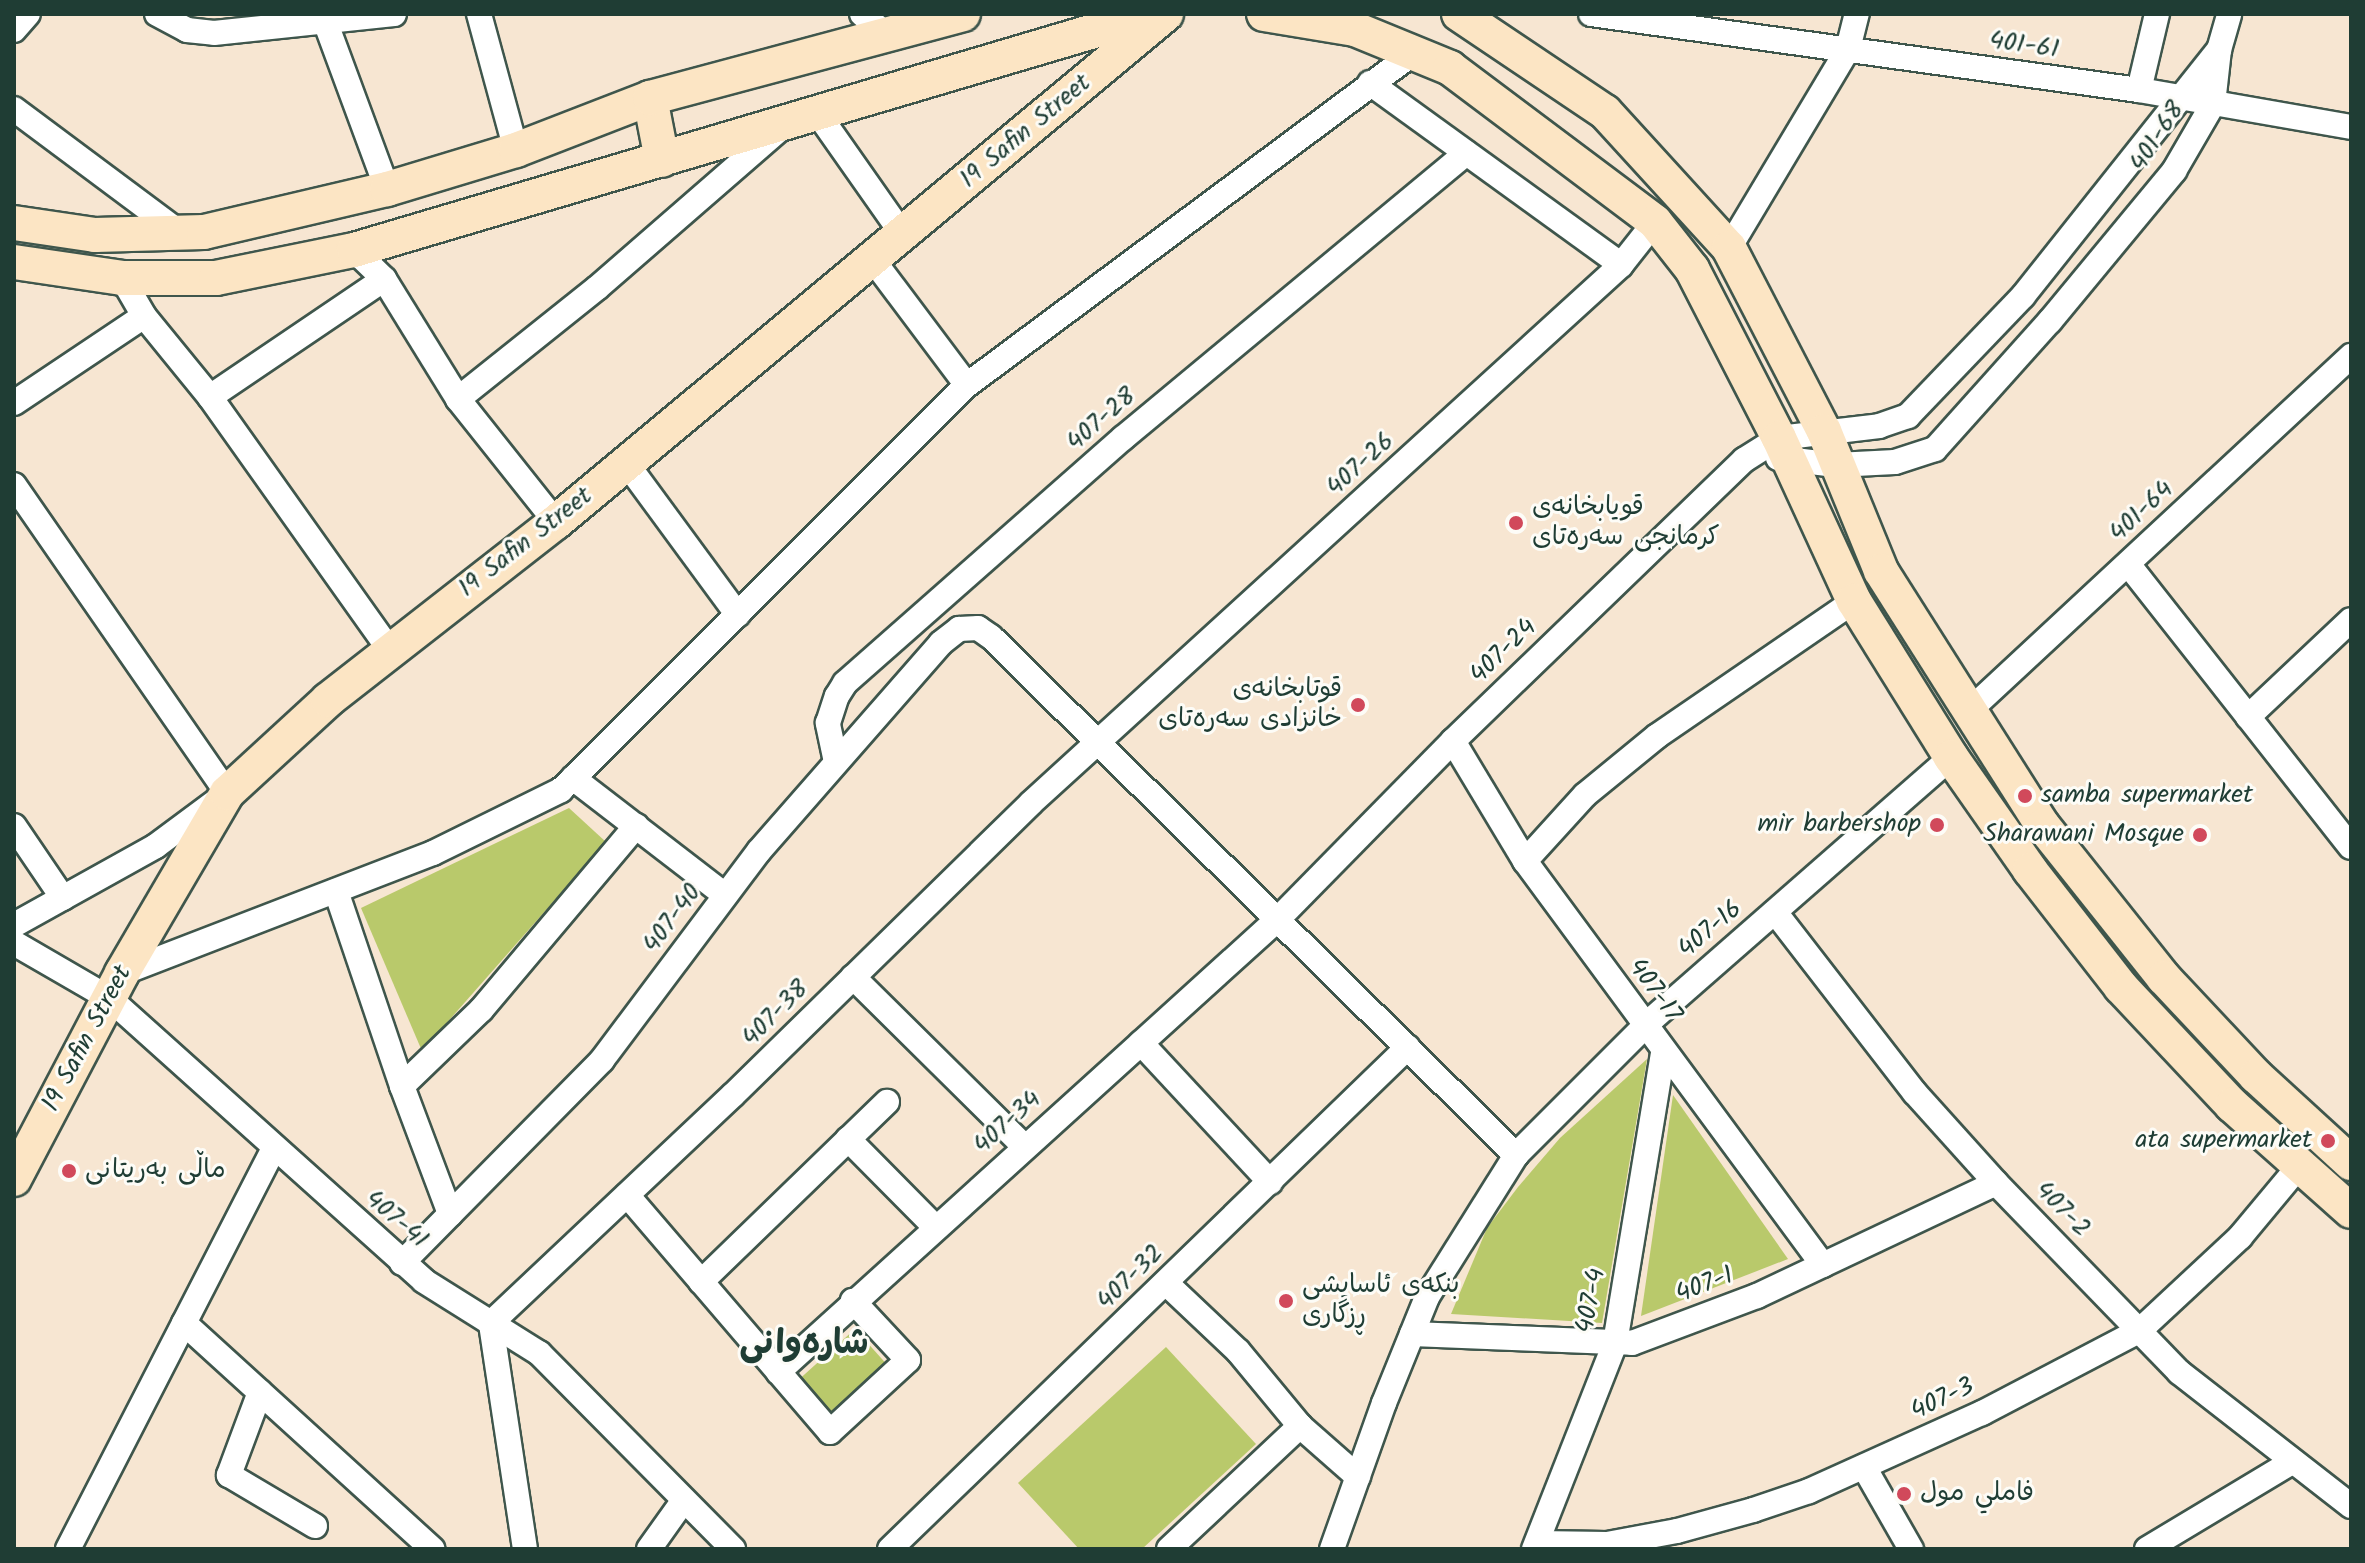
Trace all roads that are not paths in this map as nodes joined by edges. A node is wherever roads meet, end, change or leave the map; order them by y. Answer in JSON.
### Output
{"nodes":[{"id":1,"x":28,"y":14,"type":"edge"},
{"id":2,"x":157,"y":14,"type":"edge"},
{"id":3,"x":394,"y":14,"type":"edge"},
{"id":4,"x":479,"y":14,"type":"edge"},
{"id":5,"x":963,"y":14,"type":"edge"},
{"id":6,"x":1151,"y":14,"type":"edge"},
{"id":7,"x":1166,"y":14,"type":"edge"},
{"id":8,"x":1264,"y":14,"type":"edge"},
{"id":9,"x":1459,"y":14,"type":"edge"},
{"id":10,"x":1592,"y":14,"type":"edge"},
{"id":11,"x":1857,"y":14,"type":"edge"},
{"id":12,"x":2157,"y":14,"type":"edge"},
{"id":13,"x":2229,"y":14,"type":"edge"},
{"id":14,"x":280,"y":21,"type":"edge"},
{"id":15,"x":325,"y":21,"type":"junction"},
{"id":16,"x":874,"y":24,"type":"edge"},
{"id":17,"x":14,"y":30,"type":"edge"},
{"id":18,"x":1848,"y":49,"type":"junction"},
{"id":19,"x":2219,"y":50,"type":"junction"},
{"id":20,"x":1416,"y":51,"type":"junction"},
{"id":21,"x":1370,"y":83,"type":"junction"},
{"id":22,"x":2139,"y":90,"type":"junction"},
{"id":23,"x":2180,"y":97,"type":"junction"},
{"id":24,"x":650,"y":98,"type":"junction"},
{"id":25,"x":2213,"y":104,"type":"junction"},
{"id":26,"x":802,"y":116,"type":"junction"},
{"id":27,"x":17,"y":117,"type":"edge"},
{"id":28,"x":2351,"y":127,"type":"edge"},
{"id":29,"x":516,"y":150,"type":"junction"},
{"id":30,"x":1466,"y":153,"type":"junction"},
{"id":31,"x":662,"y":160,"type":"junction"},
{"id":32,"x":387,"y":189,"type":"junction"},
{"id":33,"x":1655,"y":222,"type":"junction"},
{"id":34,"x":14,"y":223,"type":"edge"},
{"id":35,"x":182,"y":234,"type":"junction"},
{"id":36,"x":903,"y":235,"type":"junction"},
{"id":37,"x":1729,"y":248,"type":"junction"},
{"id":38,"x":354,"y":250,"type":"junction"},
{"id":39,"x":873,"y":260,"type":"junction"},
{"id":40,"x":14,"y":262,"type":"edge"},
{"id":41,"x":1621,"y":265,"type":"junction"},
{"id":42,"x":122,"y":278,"type":"junction"},
{"id":43,"x":384,"y":279,"type":"junction"},
{"id":44,"x":144,"y":316,"type":"junction"},
{"id":45,"x":2351,"y":356,"type":"edge"},
{"id":46,"x":967,"y":385,"type":"junction"},
{"id":47,"x":210,"y":397,"type":"junction"},
{"id":48,"x":458,"y":399,"type":"junction"},
{"id":49,"x":14,"y":403,"type":"edge"},
{"id":50,"x":1824,"y":431,"type":"junction"},
{"id":51,"x":1784,"y":448,"type":"junction"},
{"id":52,"x":627,"y":464,"type":"junction"},
{"id":53,"x":1836,"y":465,"type":"junction"},
{"id":54,"x":14,"y":485,"type":"edge"},
{"id":55,"x":556,"y":522,"type":"junction"},
{"id":56,"x":2128,"y":564,"type":"junction"},
{"id":57,"x":1854,"y":601,"type":"junction"},
{"id":58,"x":738,"y":615,"type":"junction"},
{"id":59,"x":2351,"y":620,"type":"edge"},
{"id":60,"x":390,"y":650,"type":"junction"},
{"id":61,"x":1971,"y":709,"type":"junction"},
{"id":62,"x":2248,"y":717,"type":"junction"},
{"id":63,"x":1453,"y":741,"type":"junction"},
{"id":64,"x":1098,"y":742,"type":"junction"},
{"id":65,"x":1951,"y":757,"type":"junction"},
{"id":66,"x":836,"y":762,"type":"junction"},
{"id":67,"x":573,"y":778,"type":"junction"},
{"id":68,"x":227,"y":793,"type":"junction"},
{"id":69,"x":14,"y":826,"type":"edge"},
{"id":70,"x":636,"y":826,"type":"junction"},
{"id":71,"x":2351,"y":847,"type":"edge"},
{"id":72,"x":1525,"y":861,"type":"junction"},
{"id":73,"x":336,"y":891,"type":"junction"},
{"id":74,"x":725,"y":895,"type":"junction"},
{"id":75,"x":63,"y":898,"type":"junction"},
{"id":76,"x":1775,"y":912,"type":"junction"},
{"id":77,"x":1278,"y":919,"type":"junction"},
{"id":78,"x":14,"y":925,"type":"edge"},
{"id":79,"x":14,"y":943,"type":"edge"},
{"id":80,"x":853,"y":977,"type":"junction"},
{"id":81,"x":116,"y":986,"type":"junction"},
{"id":82,"x":1644,"y":1027,"type":"junction"},
{"id":83,"x":1141,"y":1043,"type":"junction"},
{"id":84,"x":1408,"y":1047,"type":"junction"},
{"id":85,"x":1663,"y":1052,"type":"junction"},
{"id":86,"x":402,"y":1086,"type":"junction"},
{"id":87,"x":887,"y":1102,"type":"dead end"},
{"id":88,"x":848,"y":1139,"type":"junction"},
{"id":89,"x":1024,"y":1146,"type":"junction"},
{"id":90,"x":274,"y":1148,"type":"junction"},
{"id":91,"x":1516,"y":1155,"type":"junction"},
{"id":92,"x":2351,"y":1163,"type":"edge"},
{"id":93,"x":2300,"y":1165,"type":"junction"},
{"id":94,"x":14,"y":1179,"type":"edge"},
{"id":95,"x":1270,"y":1182,"type":"junction"},
{"id":96,"x":1996,"y":1183,"type":"junction"},
{"id":97,"x":627,"y":1195,"type":"junction"},
{"id":98,"x":2351,"y":1211,"type":"edge"},
{"id":99,"x":450,"y":1214,"type":"junction"},
{"id":100,"x":935,"y":1227,"type":"junction"},
{"id":101,"x":402,"y":1263,"type":"junction"},
{"id":102,"x":1823,"y":1265,"type":"junction"},
{"id":103,"x":701,"y":1282,"type":"junction"},
{"id":104,"x":1166,"y":1283,"type":"junction"},
{"id":105,"x":853,"y":1301,"type":"junction"},
{"id":106,"x":184,"y":1323,"type":"junction"},
{"id":107,"x":491,"y":1323,"type":"junction"},
{"id":108,"x":2139,"y":1331,"type":"junction"},
{"id":109,"x":1412,"y":1334,"type":"junction"},
{"id":110,"x":1615,"y":1343,"type":"junction"},
{"id":111,"x":778,"y":1372,"type":"junction"},
{"id":112,"x":260,"y":1392,"type":"junction"},
{"id":113,"x":1300,"y":1426,"type":"junction"},
{"id":114,"x":2292,"y":1462,"type":"junction"},
{"id":115,"x":1864,"y":1467,"type":"junction"},
{"id":116,"x":1358,"y":1477,"type":"junction"},
{"id":117,"x":684,"y":1500,"type":"junction"},
{"id":118,"x":2351,"y":1506,"type":"edge"},
{"id":119,"x":315,"y":1526,"type":"dead end"},
{"id":120,"x":1535,"y":1546,"type":"edge"},
{"id":121,"x":68,"y":1549,"type":"edge"},
{"id":122,"x":432,"y":1549,"type":"edge"},
{"id":123,"x":525,"y":1549,"type":"edge"},
{"id":124,"x":649,"y":1549,"type":"edge"},
{"id":125,"x":733,"y":1549,"type":"edge"},
{"id":126,"x":890,"y":1549,"type":"edge"},
{"id":127,"x":1169,"y":1549,"type":"edge"},
{"id":128,"x":1332,"y":1549,"type":"edge"},
{"id":129,"x":1911,"y":1549,"type":"edge"},
{"id":130,"x":2147,"y":1549,"type":"edge"}],
"edges":[{"from":1,"to":17,"type":"street"},
{"from":2,"to":14,"type":"street"},
{"from":3,"to":15,"type":"street"},
{"from":4,"to":29,"type":"street"},
{"from":5,"to":16,"type":"street"},
{"from":6,"to":26,"type":"street"},
{"from":7,"to":36,"type":"street","name":"19 Safin Street"},
{"from":8,"to":20,"type":"street"},
{"from":9,"to":37,"type":"street"},
{"from":10,"to":18,"type":"street","name":"401-61"},
{"from":11,"to":18,"type":"street"},
{"from":12,"to":22,"type":"street"},
{"from":13,"to":19,"type":"street"},
{"from":14,"to":15,"type":"street"},
{"from":15,"to":32,"type":"street"},
{"from":16,"to":24,"type":"street"},
{"from":18,"to":22,"type":"street","name":"401-61"},
{"from":18,"to":37,"type":"street"},
{"from":19,"to":23,"type":"street","name":"401-68"},
{"from":19,"to":25,"type":"street","name":"401-68"},
{"from":20,"to":21,"type":"street"},
{"from":20,"to":33,"type":"street"},
{"from":21,"to":30,"type":"street"},
{"from":21,"to":46,"type":"street"},
{"from":22,"to":23,"type":"street","name":"401-61"},
{"from":23,"to":25,"type":"street","name":"401-61"},
{"from":23,"to":50,"type":"street","name":"401-68"},
{"from":24,"to":29,"type":"street"},
{"from":24,"to":31,"type":"street"},
{"from":25,"to":28,"type":"street","name":"401-61"},
{"from":25,"to":53,"type":"street","name":"401-68"},
{"from":26,"to":31,"type":"street"},
{"from":26,"to":36,"type":"street"},
{"from":26,"to":48,"type":"street"},
{"from":27,"to":35,"type":"street"},
{"from":29,"to":32,"type":"street"},
{"from":30,"to":41,"type":"street"},
{"from":30,"to":66,"type":"street","name":"407-28"},
{"from":31,"to":38,"type":"street"},
{"from":32,"to":35,"type":"street"},
{"from":33,"to":41,"type":"street","name":"407-26"},
{"from":33,"to":51,"type":"street"},
{"from":34,"to":35,"type":"street"},
{"from":36,"to":39,"type":"street","name":"19 Safin Street"},
{"from":37,"to":50,"type":"street"},
{"from":38,"to":42,"type":"street"},
{"from":38,"to":43,"type":"street"},
{"from":39,"to":46,"type":"street"},
{"from":39,"to":52,"type":"street","name":"19 Safin Street"},
{"from":40,"to":42,"type":"street"},
{"from":41,"to":64,"type":"street","name":"407-26"},
{"from":42,"to":44,"type":"street"},
{"from":43,"to":47,"type":"street"},
{"from":43,"to":48,"type":"street"},
{"from":44,"to":47,"type":"street"},
{"from":44,"to":49,"type":"street"},
{"from":45,"to":56,"type":"street","name":"401-64"},
{"from":46,"to":58,"type":"street"},
{"from":47,"to":60,"type":"street"},
{"from":48,"to":55,"type":"street"},
{"from":50,"to":51,"type":"street","name":"401-68"},
{"from":50,"to":53,"type":"street"},
{"from":51,"to":53,"type":"street","name":"401-68"},
{"from":51,"to":57,"type":"street"},
{"from":51,"to":63,"type":"street","name":"407-24"},
{"from":52,"to":55,"type":"street","name":"19 Safin Street"},
{"from":52,"to":58,"type":"street"},
{"from":53,"to":61,"type":"street"},
{"from":54,"to":68,"type":"street"},
{"from":55,"to":60,"type":"street","name":"19 Safin Street"},
{"from":56,"to":61,"type":"street","name":"401-64"},
{"from":56,"to":62,"type":"street"},
{"from":57,"to":65,"type":"street"},
{"from":57,"to":72,"type":"street"},
{"from":58,"to":67,"type":"street"},
{"from":59,"to":62,"type":"street"},
{"from":60,"to":68,"type":"street","name":"19 Safin Street"},
{"from":61,"to":92,"type":"street"},
{"from":62,"to":71,"type":"street"},
{"from":63,"to":72,"type":"street","name":"407-17"},
{"from":63,"to":77,"type":"street","name":"407-24"},
{"from":64,"to":66,"type":"street","name":"407-40"},
{"from":64,"to":77,"type":"street"},
{"from":64,"to":80,"type":"street","name":"407-38"},
{"from":65,"to":76,"type":"street","name":"407-16"},
{"from":65,"to":93,"type":"street"},
{"from":66,"to":74,"type":"street","name":"407-40"},
{"from":67,"to":70,"type":"street"},
{"from":67,"to":73,"type":"street"},
{"from":68,"to":75,"type":"street"},
{"from":68,"to":81,"type":"street","name":"19 Safin Street"},
{"from":69,"to":75,"type":"street"},
{"from":70,"to":74,"type":"street"},
{"from":70,"to":86,"type":"street"},
{"from":72,"to":82,"type":"street","name":"407-17"},
{"from":73,"to":81,"type":"street"},
{"from":73,"to":86,"type":"street"},
{"from":74,"to":99,"type":"street","name":"407-40"},
{"from":75,"to":78,"type":"street"},
{"from":76,"to":82,"type":"street","name":"407-16"},
{"from":76,"to":96,"type":"street","name":"407-2"},
{"from":77,"to":83,"type":"street","name":"407-34"},
{"from":77,"to":84,"type":"street"},
{"from":79,"to":81,"type":"street","name":"407-41"},
{"from":80,"to":89,"type":"street"},
{"from":80,"to":97,"type":"street","name":"407-38"},
{"from":81,"to":90,"type":"street","name":"407-41"},
{"from":81,"to":94,"type":"street","name":"19 Safin Street"},
{"from":82,"to":85,"type":"street","name":"407-17"},
{"from":82,"to":91,"type":"street","name":"407-16"},
{"from":83,"to":89,"type":"street","name":"407-34"},
{"from":83,"to":95,"type":"street"},
{"from":84,"to":91,"type":"street"},
{"from":84,"to":95,"type":"street","name":"407-32"},
{"from":85,"to":102,"type":"street","name":"407-17"},
{"from":85,"to":110,"type":"street","name":"407-4"},
{"from":86,"to":99,"type":"street"},
{"from":87,"to":88,"type":"street"},
{"from":88,"to":100,"type":"street"},
{"from":88,"to":103,"type":"street"},
{"from":89,"to":100,"type":"street","name":"407-34"},
{"from":90,"to":101,"type":"street","name":"407-41"},
{"from":90,"to":106,"type":"street"},
{"from":91,"to":109,"type":"street","name":"407-16"},
{"from":93,"to":98,"type":"street"},
{"from":93,"to":108,"type":"street","name":"407-3"},
{"from":95,"to":104,"type":"street","name":"407-32"},
{"from":96,"to":102,"type":"street","name":"407-1"},
{"from":96,"to":108,"type":"street","name":"407-2"},
{"from":97,"to":103,"type":"street"},
{"from":97,"to":107,"type":"street","name":"407-38"},
{"from":99,"to":101,"type":"street","name":"407-40"},
{"from":100,"to":105,"type":"street","name":"407-34"},
{"from":101,"to":107,"type":"street","name":"407-41"},
{"from":102,"to":110,"type":"street","name":"407-1"},
{"from":103,"to":111,"type":"street"},
{"from":104,"to":113,"type":"street"},
{"from":104,"to":126,"type":"street","name":"407-32"},
{"from":105,"to":111,"type":"street","name":"407-34"},
{"from":105,"to":111,"type":"street"},
{"from":106,"to":112,"type":"street"},
{"from":106,"to":121,"type":"street"},
{"from":107,"to":117,"type":"street","name":"407-41"},
{"from":107,"to":123,"type":"street"},
{"from":108,"to":114,"type":"street","name":"407-2"},
{"from":108,"to":115,"type":"street","name":"407-3"},
{"from":109,"to":110,"type":"street","name":"407-1"},
{"from":109,"to":116,"type":"street","name":"407-16"},
{"from":110,"to":120,"type":"street","name":"407-4"},
{"from":112,"to":119,"type":"street"},
{"from":112,"to":122,"type":"street"},
{"from":113,"to":116,"type":"street"},
{"from":113,"to":127,"type":"street"},
{"from":114,"to":118,"type":"street","name":"407-2"},
{"from":114,"to":130,"type":"street"},
{"from":115,"to":120,"type":"street","name":"407-3"},
{"from":115,"to":129,"type":"street"},
{"from":116,"to":128,"type":"street","name":"407-16"},
{"from":117,"to":124,"type":"street"},
{"from":117,"to":125,"type":"street","name":"407-41"}]}
